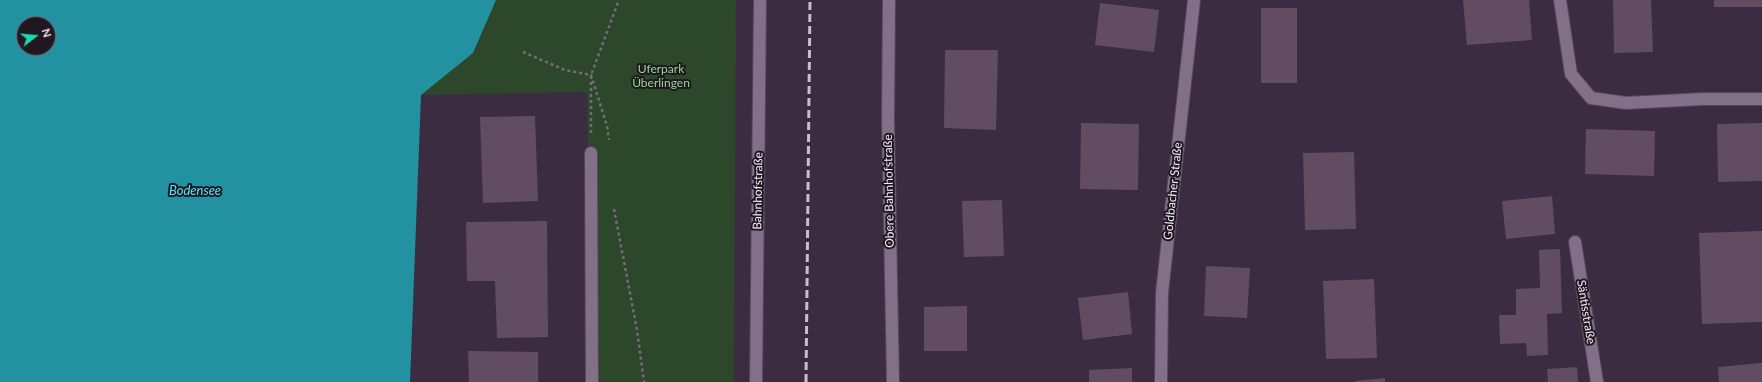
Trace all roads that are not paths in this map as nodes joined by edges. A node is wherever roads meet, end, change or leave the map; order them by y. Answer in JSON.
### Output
{"nodes":[{"id":1,"x":760,"y":0,"type":"edge"},
{"id":2,"x":889,"y":0,"type":"edge"},
{"id":3,"x":1194,"y":0,"type":"edge"},
{"id":4,"x":1560,"y":0,"type":"edge"},
{"id":5,"x":1762,"y":99,"type":"edge"},
{"id":6,"x":591,"y":153,"type":"road end"},
{"id":7,"x":1575,"y":242,"type":"dead end"},
{"id":8,"x":592,"y":382,"type":"edge"},
{"id":9,"x":756,"y":382,"type":"edge"},
{"id":10,"x":893,"y":382,"type":"edge"},
{"id":11,"x":1161,"y":382,"type":"edge"},
{"id":12,"x":1597,"y":382,"type":"edge"}],
"edges":[{"from":1,"to":9,"type":"street","name":"Bahnhofstraße"},
{"from":2,"to":10,"type":"street","name":"Obere Bahnhofstraße"},
{"from":3,"to":11,"type":"street","name":"Goldbacher Straße"},
{"from":4,"to":5,"type":"street"},
{"from":6,"to":8,"type":"street"},
{"from":7,"to":12,"type":"street","name":"Säntisstraße"}]}
